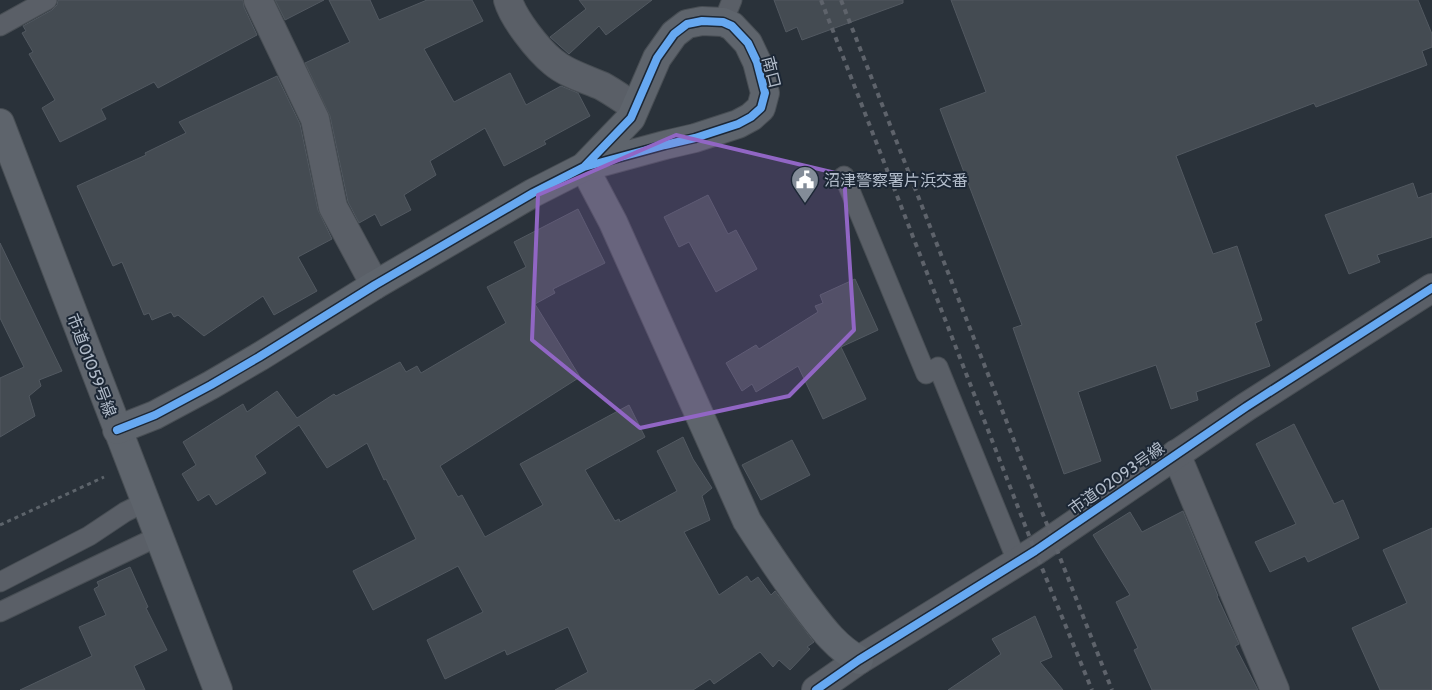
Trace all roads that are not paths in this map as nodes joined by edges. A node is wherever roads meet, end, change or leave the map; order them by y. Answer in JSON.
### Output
{"nodes":[{"id":1,"x":47,"y":0,"type":"edge"},
{"id":2,"x":258,"y":0,"type":"edge"},
{"id":3,"x":508,"y":0,"type":"edge"},
{"id":4,"x":728,"y":11,"type":"edge"},
{"id":5,"x":0,"y":26,"type":"edge"},
{"id":6,"x":635,"y":107,"type":"junction"},
{"id":7,"x":0,"y":123,"type":"edge"},
{"id":8,"x":584,"y":167,"type":"junction"},
{"id":9,"x":844,"y":176,"type":"dead end"},
{"id":10,"x":374,"y":284,"type":"junction"},
{"id":11,"x":1432,"y":288,"type":"edge"},
{"id":12,"x":117,"y":430,"type":"junction"},
{"id":13,"x":1176,"y":454,"type":"junction"},
{"id":14,"x":144,"y":502,"type":"junction"},
{"id":15,"x":159,"y":536,"type":"junction"},
{"id":16,"x":1017,"y":561,"type":"junction"},
{"id":17,"x":0,"y":582,"type":"edge"},
{"id":18,"x":0,"y":612,"type":"edge"},
{"id":19,"x":858,"y":660,"type":"junction"},
{"id":20,"x":823,"y":688,"type":"edge"},
{"id":21,"x":218,"y":690,"type":"edge"},
{"id":22,"x":1275,"y":690,"type":"edge"}],
"edges":[{"from":1,"to":5,"type":"lane"},
{"from":2,"to":10,"type":"street"},
{"from":3,"to":6,"type":"street"},
{"from":4,"to":6,"type":"street","name":"南口"},
{"from":4,"to":8,"type":"street","name":"南口"},
{"from":6,"to":8,"type":"street","name":"南口"},
{"from":7,"to":12,"type":"street","name":"市道01059号線"},
{"from":8,"to":10,"type":"street"},
{"from":8,"to":19,"type":"street"},
{"from":9,"to":16,"type":"lane"},
{"from":10,"to":12,"type":"street"},
{"from":11,"to":13,"type":"street","name":"市道02093号線"},
{"from":12,"to":14,"type":"street","name":"市道01059号線"},
{"from":13,"to":16,"type":"street","name":"市道02093号線"},
{"from":13,"to":22,"type":"street"},
{"from":14,"to":15,"type":"street","name":"市道01059号線"},
{"from":14,"to":17,"type":"lane"},
{"from":15,"to":18,"type":"lane"},
{"from":15,"to":21,"type":"street","name":"市道01059号線"},
{"from":16,"to":19,"type":"street","name":"市道02093号線"},
{"from":19,"to":20,"type":"street","name":"市道02093号線"}]}
